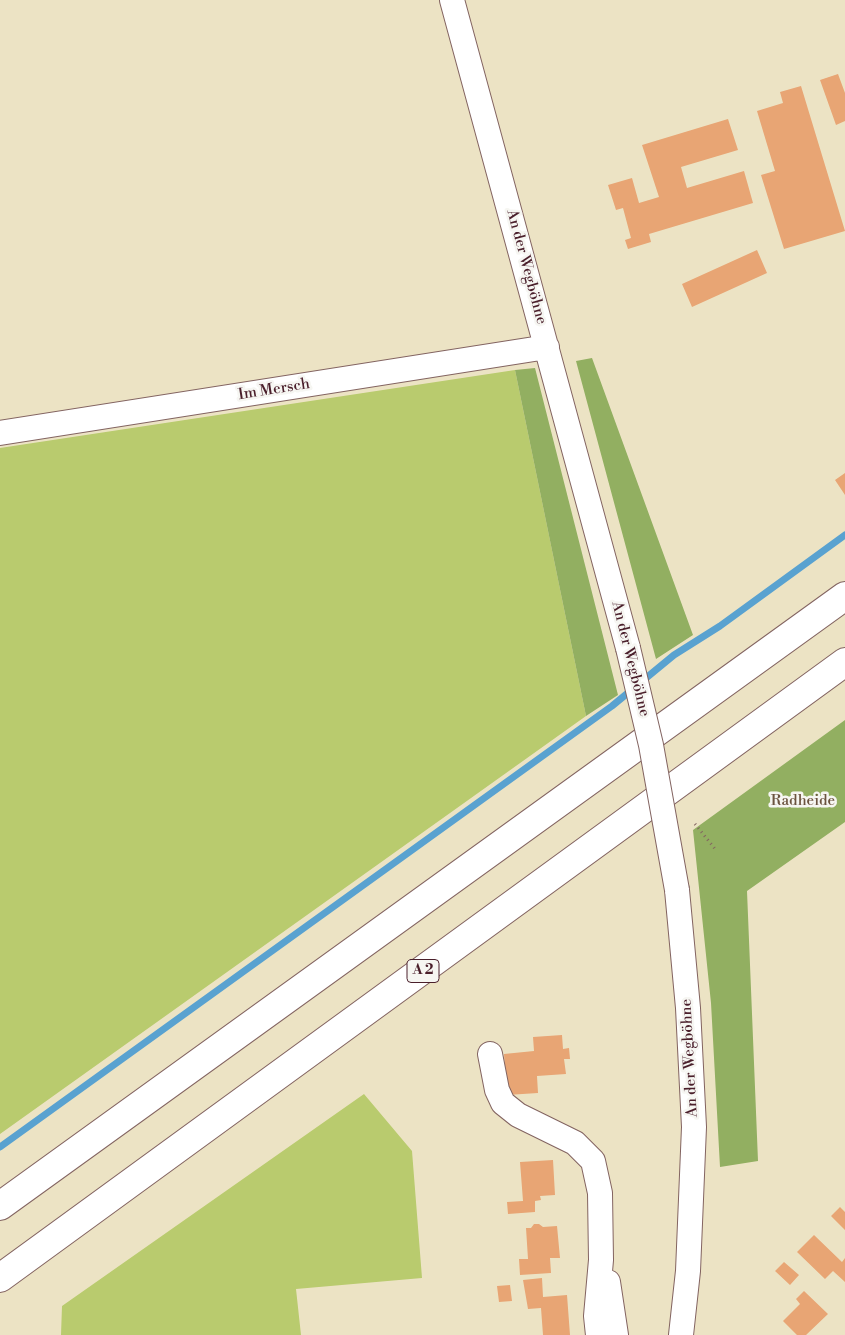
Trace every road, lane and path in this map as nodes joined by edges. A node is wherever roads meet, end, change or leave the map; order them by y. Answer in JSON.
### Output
{"nodes":[{"id":1,"x":452,"y":0,"type":"edge"},
{"id":2,"x":548,"y":347,"type":"junction"},
{"id":3,"x":0,"y":433,"type":"edge"},
{"id":4,"x":845,"y":596,"type":"edge"},
{"id":5,"x":845,"y":662,"type":"edge"},
{"id":6,"x":695,"y":824,"type":"dead end"},
{"id":7,"x":716,"y":850,"type":"dead end"},
{"id":8,"x":490,"y":1054,"type":"dead end"},
{"id":9,"x":0,"y":1206,"type":"edge"},
{"id":10,"x":601,"y":1260,"type":"junction"},
{"id":11,"x":0,"y":1278,"type":"edge"},
{"id":12,"x":598,"y":1335,"type":"edge"},
{"id":13,"x":616,"y":1335,"type":"edge"},
{"id":14,"x":681,"y":1335,"type":"edge"}],
"edges":[{"from":1,"to":2,"type":"street","name":"An der Wegböhne"},
{"from":2,"to":3,"type":"street","name":"Im Mersch"},
{"from":2,"to":14,"type":"street","name":"An der Wegböhne","bridge":true},
{"from":4,"to":9,"type":"highway"},
{"from":5,"to":11,"type":"highway","number":"A 2"},
{"from":6,"to":7,"type":"path"},
{"from":8,"to":10,"type":"street"},
{"from":10,"to":12,"type":"street"},
{"from":10,"to":13,"type":"street"}]}
